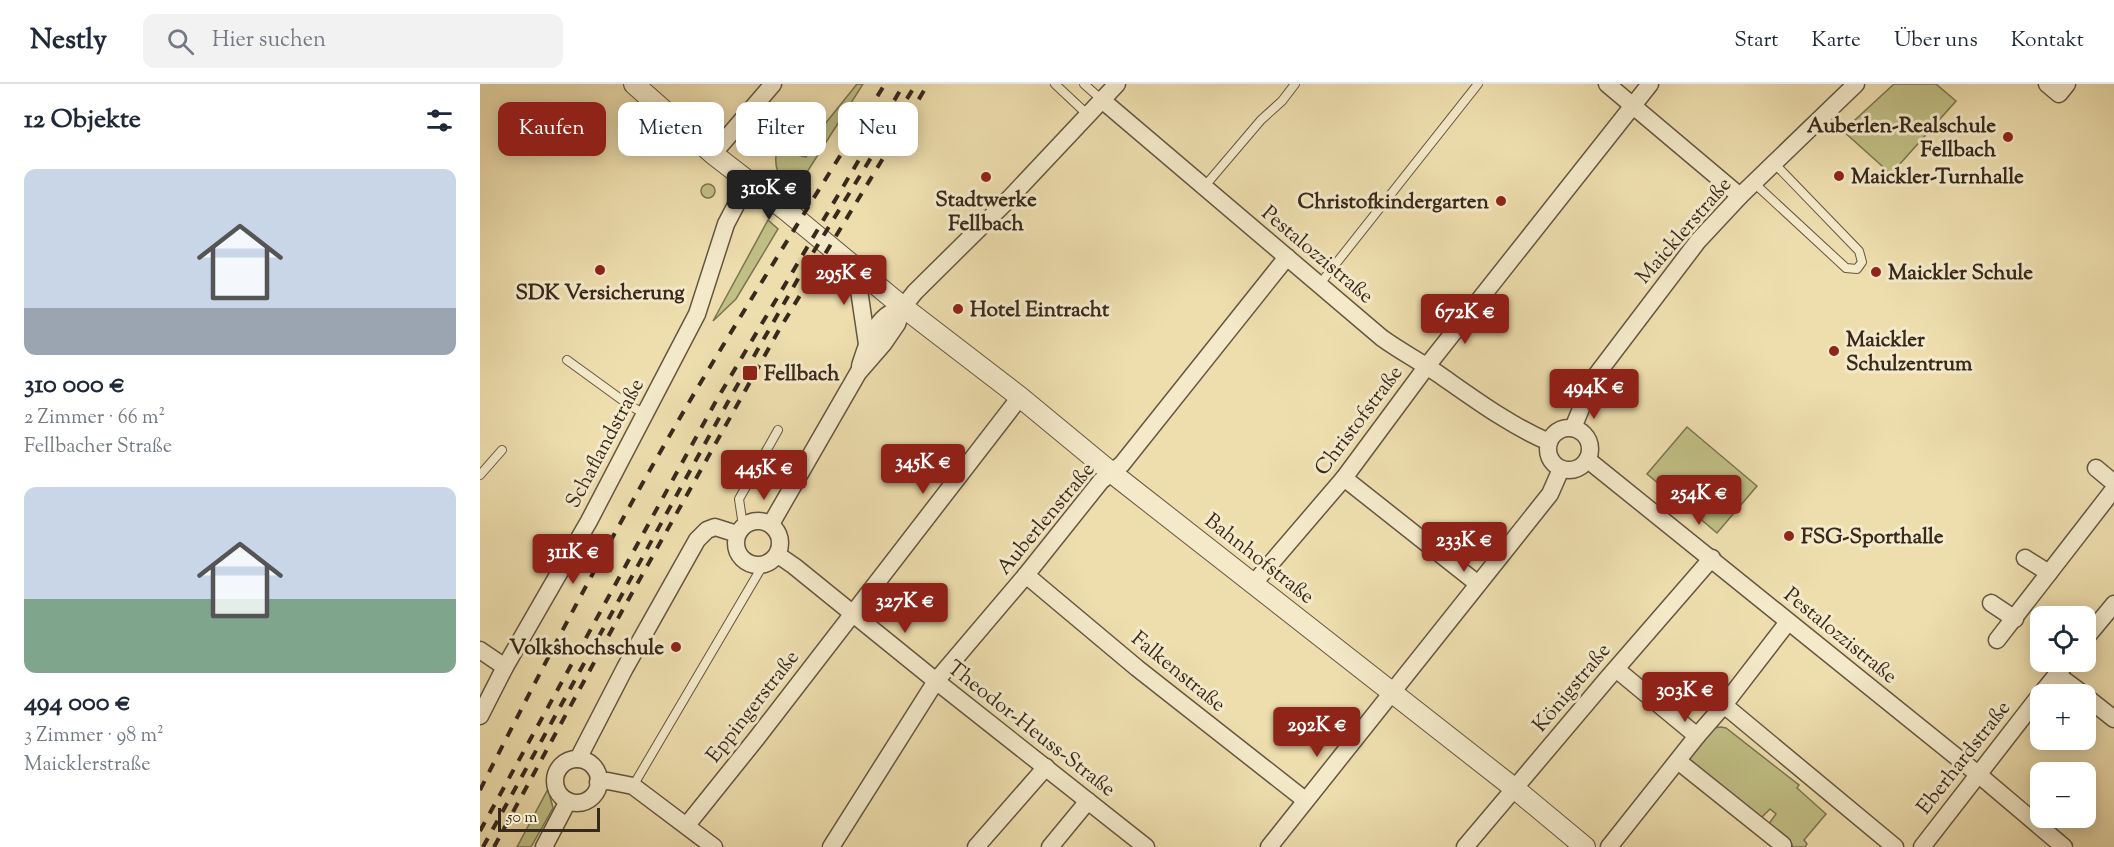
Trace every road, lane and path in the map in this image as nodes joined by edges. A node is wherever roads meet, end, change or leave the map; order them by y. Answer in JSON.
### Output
{"nodes":[{"id":1,"x":634,"y":84,"type":"edge"},
{"id":2,"x":1055,"y":84,"type":"edge"},
{"id":3,"x":1084,"y":84,"type":"edge"},
{"id":4,"x":1117,"y":84,"type":"edge"},
{"id":5,"x":1295,"y":84,"type":"edge"},
{"id":6,"x":1478,"y":84,"type":"edge"},
{"id":7,"x":1607,"y":84,"type":"edge"},
{"id":8,"x":1650,"y":84,"type":"edge"},
{"id":9,"x":1856,"y":84,"type":"edge"},
{"id":10,"x":766,"y":86,"type":"edge"},
{"id":11,"x":1102,"y":100,"type":"junction"},
{"id":12,"x":654,"y":102,"type":"edge"},
{"id":13,"x":1632,"y":105,"type":"junction"},
{"id":14,"x":1088,"y":115,"type":"junction"},
{"id":15,"x":724,"y":140,"type":"edge"},
{"id":16,"x":716,"y":156,"type":"edge"},
{"id":17,"x":1774,"y":163,"type":"junction"},
{"id":18,"x":751,"y":183,"type":"junction"},
{"id":19,"x":1754,"y":183,"type":"junction"},
{"id":20,"x":1204,"y":187,"type":"junction"},
{"id":21,"x":1740,"y":196,"type":"junction"},
{"id":22,"x":1287,"y":257,"type":"junction"},
{"id":23,"x":849,"y":262,"type":"junction"},
{"id":24,"x":1319,"y":285,"type":"junction"},
{"id":25,"x":903,"y":307,"type":"junction"},
{"id":26,"x":867,"y":344,"type":"junction"},
{"id":27,"x":567,"y":360,"type":"dead end"},
{"id":28,"x":1427,"y":366,"type":"junction"},
{"id":29,"x":858,"y":373,"type":"junction"},
{"id":30,"x":1020,"y":397,"type":"junction"},
{"id":31,"x":645,"y":414,"type":"junction"},
{"id":32,"x":1574,"y":428,"type":"junction"},
{"id":33,"x":778,"y":430,"type":"dead end"},
{"id":34,"x":1549,"y":442,"type":"junction"},
{"id":35,"x":502,"y":450,"type":"dead end"},
{"id":36,"x":1588,"y":460,"type":"junction"},
{"id":37,"x":2096,"y":468,"type":"dead end"},
{"id":38,"x":1561,"y":469,"type":"junction"},
{"id":39,"x":1112,"y":473,"type":"junction"},
{"id":40,"x":480,"y":475,"type":"edge"},
{"id":41,"x":1344,"y":478,"type":"junction"},
{"id":42,"x":2114,"y":483,"type":"edge"},
{"id":43,"x":2114,"y":489,"type":"edge"},
{"id":44,"x":771,"y":524,"type":"junction"},
{"id":45,"x":740,"y":530,"type":"junction"},
{"id":46,"x":778,"y":555,"type":"junction"},
{"id":47,"x":1712,"y":558,"type":"junction"},
{"id":48,"x":2025,"y":558,"type":"dead end"},
{"id":49,"x":764,"y":565,"type":"junction"},
{"id":50,"x":2049,"y":573,"type":"junction"},
{"id":51,"x":1026,"y":575,"type":"junction"},
{"id":52,"x":1254,"y":583,"type":"junction"},
{"id":53,"x":1478,"y":584,"type":"junction"},
{"id":54,"x":1991,"y":603,"type":"dead end"},
{"id":55,"x":2114,"y":604,"type":"edge"},
{"id":56,"x":853,"y":613,"type":"junction"},
{"id":57,"x":2015,"y":619,"type":"junction"},
{"id":58,"x":1788,"y":622,"type":"junction"},
{"id":59,"x":2096,"y":626,"type":"edge"},
{"id":60,"x":1997,"y":640,"type":"dead end"},
{"id":61,"x":480,"y":650,"type":"edge"},
{"id":62,"x":505,"y":668,"type":"junction"},
{"id":63,"x":1616,"y":669,"type":"junction"},
{"id":64,"x":2059,"y":672,"type":"edge"},
{"id":65,"x":2065,"y":672,"type":"edge"},
{"id":66,"x":936,"y":681,"type":"junction"},
{"id":67,"x":2049,"y":684,"type":"edge"},
{"id":68,"x":2075,"y":684,"type":"edge"},
{"id":69,"x":1392,"y":692,"type":"junction"},
{"id":70,"x":1724,"y":705,"type":"junction"},
{"id":71,"x":2096,"y":705,"type":"edge"},
{"id":72,"x":2030,"y":708,"type":"edge"},
{"id":73,"x":480,"y":716,"type":"edge"},
{"id":74,"x":2114,"y":719,"type":"edge"},
{"id":75,"x":1697,"y":736,"type":"junction"},
{"id":76,"x":578,"y":759,"type":"junction"},
{"id":77,"x":1678,"y":761,"type":"junction"},
{"id":78,"x":1046,"y":767,"type":"junction"},
{"id":79,"x":1979,"y":775,"type":"junction"},
{"id":80,"x":598,"y":782,"type":"junction"},
{"id":81,"x":633,"y":786,"type":"junction"},
{"id":82,"x":1514,"y":788,"type":"junction"},
{"id":83,"x":1305,"y":800,"type":"junction"},
{"id":84,"x":568,"y":801,"type":"junction"},
{"id":85,"x":1088,"y":801,"type":"junction"},
{"id":86,"x":687,"y":825,"type":"junction"},
{"id":87,"x":1783,"y":845,"type":"dead end"},
{"id":88,"x":544,"y":847,"type":"edge"},
{"id":89,"x":714,"y":847,"type":"edge"},
{"id":90,"x":831,"y":847,"type":"edge"},
{"id":91,"x":976,"y":847,"type":"edge"},
{"id":92,"x":1050,"y":847,"type":"edge"},
{"id":93,"x":1146,"y":847,"type":"edge"},
{"id":94,"x":1269,"y":847,"type":"edge"},
{"id":95,"x":1466,"y":847,"type":"edge"},
{"id":96,"x":1585,"y":847,"type":"edge"},
{"id":97,"x":1609,"y":847,"type":"edge"},
{"id":98,"x":1895,"y":847,"type":"edge"},
{"id":99,"x":1922,"y":847,"type":"edge"},
{"id":100,"x":2064,"y":847,"type":"edge"}],
"edges":[{"from":1,"to":12,"type":"street","name":"Bahnhofstraße"},
{"from":2,"to":14,"type":"lane"},
{"from":3,"to":11,"type":"lane"},
{"from":4,"to":11,"type":"street"},
{"from":5,"to":20,"type":"lane"},
{"from":6,"to":24,"type":"lane"},
{"from":7,"to":13,"type":"street"},
{"from":8,"to":13,"type":"street","name":"Christofstraße"},
{"from":9,"to":17,"type":"street","name":"Maicklerstraße"},
{"from":10,"to":15,"type":"street"},
{"from":11,"to":14,"type":"street"},
{"from":11,"to":20,"type":"street","name":"Pestalozzistraße"},
{"from":13,"to":21,"type":"street"},
{"from":13,"to":28,"type":"street","name":"Christofstraße"},
{"from":14,"to":25,"type":"street"},
{"from":16,"to":18,"type":"street","name":"Bahnhofstraße"},
{"from":17,"to":19,"type":"street","name":"Maicklerstraße"},
{"from":17,"to":19,"type":"lane"},
{"from":18,"to":23,"type":"street","name":"Bahnhofstraße"},
{"from":18,"to":31,"type":"street","name":"Schaflandstraße"},
{"from":19,"to":21,"type":"street","name":"Maicklerstraße"},
{"from":20,"to":22,"type":"street","name":"Pestalozzistraße"},
{"from":21,"to":32,"type":"street","name":"Maicklerstraße"},
{"from":22,"to":24,"type":"street","name":"Pestalozzistraße"},
{"from":22,"to":39,"type":"street","name":"Auberlenstraße"},
{"from":23,"to":25,"type":"street","name":"Bahnhofstraße"},
{"from":23,"to":26,"type":"street"},
{"from":24,"to":28,"type":"street","name":"Pestalozzistraße"},
{"from":25,"to":26,"type":"street"},
{"from":25,"to":29,"type":"street"},
{"from":25,"to":30,"type":"street","name":"Bahnhofstraße"},
{"from":26,"to":29,"type":"street"},
{"from":27,"to":31,"type":"lane"},
{"from":28,"to":34,"type":"street","name":"Pestalozzistraße"},
{"from":28,"to":41,"type":"street","name":"Christofstraße"},
{"from":29,"to":44,"type":"street"},
{"from":30,"to":39,"type":"street","name":"Bahnhofstraße"},
{"from":30,"to":56,"type":"street","name":"Eppingerstraße"},
{"from":31,"to":62,"type":"street","name":"Schaflandstraße"},
{"from":32,"to":34,"type":"street"},
{"from":32,"to":36,"type":"street"},
{"from":33,"to":45,"type":"lane"},
{"from":34,"to":38,"type":"street"},
{"from":35,"to":40,"type":"lane"},
{"from":36,"to":38,"type":"street"},
{"from":36,"to":47,"type":"street","name":"Pestalozzistraße"},
{"from":37,"to":42,"type":"street"},
{"from":38,"to":53,"type":"street"},
{"from":39,"to":51,"type":"street","name":"Auberlenstraße"},
{"from":39,"to":52,"type":"street","name":"Bahnhofstraße"},
{"from":41,"to":52,"type":"street","name":"Christofstraße"},
{"from":41,"to":53,"type":"street"},
{"from":43,"to":50,"type":"street"},
{"from":44,"to":45,"type":"street"},
{"from":44,"to":46,"type":"street"},
{"from":45,"to":49,"type":"street"},
{"from":45,"to":76,"type":"street"},
{"from":46,"to":49,"type":"street"},
{"from":46,"to":56,"type":"street","name":"Theodor-Heuss-Straße"},
{"from":47,"to":58,"type":"street","name":"Pestalozzistraße"},
{"from":47,"to":63,"type":"street","name":"Königstraße"},
{"from":48,"to":50,"type":"street"},
{"from":49,"to":81,"type":"lane"},
{"from":50,"to":57,"type":"street"},
{"from":51,"to":66,"type":"street","name":"Auberlenstraße"},
{"from":51,"to":83,"type":"street","name":"Falkenstraße"},
{"from":52,"to":69,"type":"street","name":"Bahnhofstraße"},
{"from":53,"to":69,"type":"street"},
{"from":54,"to":57,"type":"street"},
{"from":55,"to":59,"type":"street"},
{"from":56,"to":66,"type":"street","name":"Theodor-Heuss-Straße"},
{"from":56,"to":86,"type":"street","name":"Eppingerstraße"},
{"from":57,"to":60,"type":"street"},
{"from":58,"to":70,"type":"street"},
{"from":58,"to":79,"type":"street","name":"Pestalozzistraße"},
{"from":61,"to":62,"type":"street"},
{"from":62,"to":73,"type":"street","name":"Schaflandstraße"},
{"from":63,"to":75,"type":"street"},
{"from":63,"to":82,"type":"street","name":"Königstraße"},
{"from":64,"to":67,"type":"street","name":"Eberhardstraße"},
{"from":65,"to":68,"type":"street"},
{"from":66,"to":78,"type":"street","name":"Theodor-Heuss-Straße"},
{"from":66,"to":90,"type":"street","name":"Auberlenstraße"},
{"from":69,"to":82,"type":"street","name":"Bahnhofstraße"},
{"from":69,"to":83,"type":"street"},
{"from":70,"to":75,"type":"street"},
{"from":70,"to":98,"type":"street"},
{"from":71,"to":74,"type":"street"},
{"from":72,"to":79,"type":"street","name":"Eberhardstraße"},
{"from":75,"to":77,"type":"street"},
{"from":76,"to":80,"type":"street"},
{"from":76,"to":84,"type":"street"},
{"from":77,"to":87,"type":"street"},
{"from":77,"to":97,"type":"street"},
{"from":78,"to":85,"type":"street","name":"Theodor-Heuss-Straße"},
{"from":78,"to":91,"type":"street"},
{"from":79,"to":99,"type":"street","name":"Eberhardstraße"},
{"from":79,"to":100,"type":"street","name":"Pestalozzistraße"},
{"from":80,"to":81,"type":"street"},
{"from":80,"to":84,"type":"street"},
{"from":81,"to":86,"type":"street"},
{"from":82,"to":95,"type":"street","name":"Königstraße"},
{"from":82,"to":96,"type":"street","name":"Bahnhofstraße"},
{"from":83,"to":94,"type":"street"},
{"from":84,"to":88,"type":"street"},
{"from":85,"to":92,"type":"street"},
{"from":85,"to":93,"type":"street","name":"Theodor-Heuss-Straße"},
{"from":86,"to":89,"type":"street"}]}
